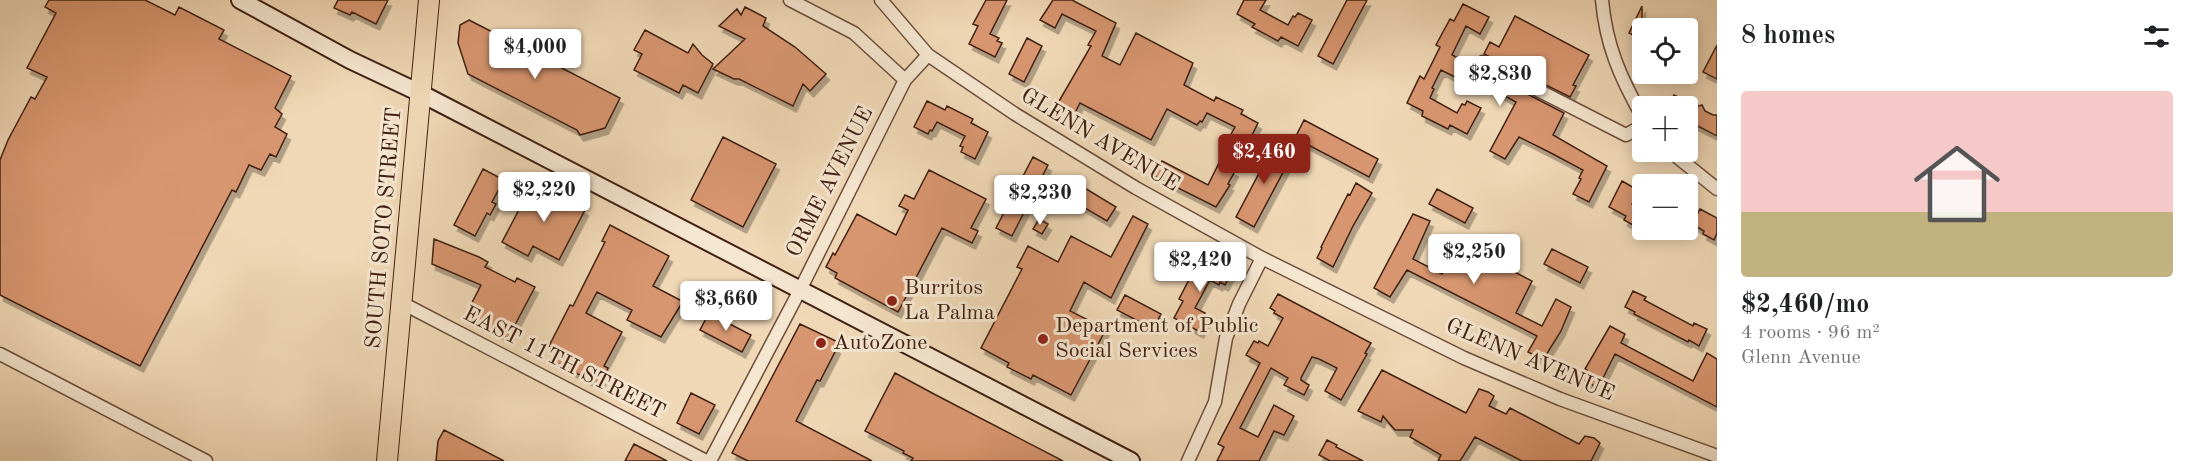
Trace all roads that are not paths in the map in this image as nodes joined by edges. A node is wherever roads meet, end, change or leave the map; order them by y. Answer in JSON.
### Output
{"nodes":[{"id":1,"x":240,"y":0,"type":"edge"},
{"id":2,"x":429,"y":0,"type":"edge"},
{"id":3,"x":790,"y":0,"type":"edge"},
{"id":4,"x":881,"y":0,"type":"edge"},
{"id":5,"x":1602,"y":0,"type":"edge"},
{"id":6,"x":928,"y":55,"type":"junction"},
{"id":7,"x":1482,"y":62,"type":"dead end"},
{"id":8,"x":905,"y":80,"type":"junction"},
{"id":9,"x":420,"y":93,"type":"junction"},
{"id":10,"x":1632,"y":99,"type":"edge"},
{"id":11,"x":1632,"y":132,"type":"edge"},
{"id":12,"x":1683,"y":162,"type":"edge"},
{"id":13,"x":1717,"y":189,"type":"edge"},
{"id":14,"x":1262,"y":258,"type":"junction"},
{"id":15,"x":800,"y":290,"type":"junction"},
{"id":16,"x":402,"y":303,"type":"junction"},
{"id":17,"x":0,"y":354,"type":"edge"},
{"id":18,"x":1717,"y":456,"type":"edge"},
{"id":19,"x":206,"y":461,"type":"edge"},
{"id":20,"x":387,"y":461,"type":"edge"},
{"id":21,"x":708,"y":461,"type":"edge"},
{"id":22,"x":1131,"y":461,"type":"edge"},
{"id":23,"x":1188,"y":461,"type":"edge"}],
"edges":[{"from":1,"to":9,"type":"main road"},
{"from":2,"to":9,"type":"main road","name":"SOUTH SOTO STREET"},
{"from":3,"to":8,"type":"street"},
{"from":4,"to":6,"type":"street","name":"GLENN AVENUE"},
{"from":5,"to":10,"type":"street"},
{"from":6,"to":8,"type":"street","name":"ORME AVENUE"},
{"from":6,"to":14,"type":"street","name":"GLENN AVENUE"},
{"from":7,"to":11,"type":"street"},
{"from":8,"to":15,"type":"street","name":"ORME AVENUE"},
{"from":9,"to":15,"type":"main road"},
{"from":9,"to":16,"type":"main road","name":"SOUTH SOTO STREET"},
{"from":12,"to":13,"type":"street"},
{"from":14,"to":18,"type":"street","name":"GLENN AVENUE"},
{"from":14,"to":23,"type":"street"},
{"from":15,"to":21,"type":"street","name":"ORME AVENUE"},
{"from":15,"to":22,"type":"main road"},
{"from":16,"to":20,"type":"main road","name":"SOUTH SOTO STREET"},
{"from":16,"to":21,"type":"street","name":"EAST 11TH STREET"},
{"from":17,"to":19,"type":"street"}]}
